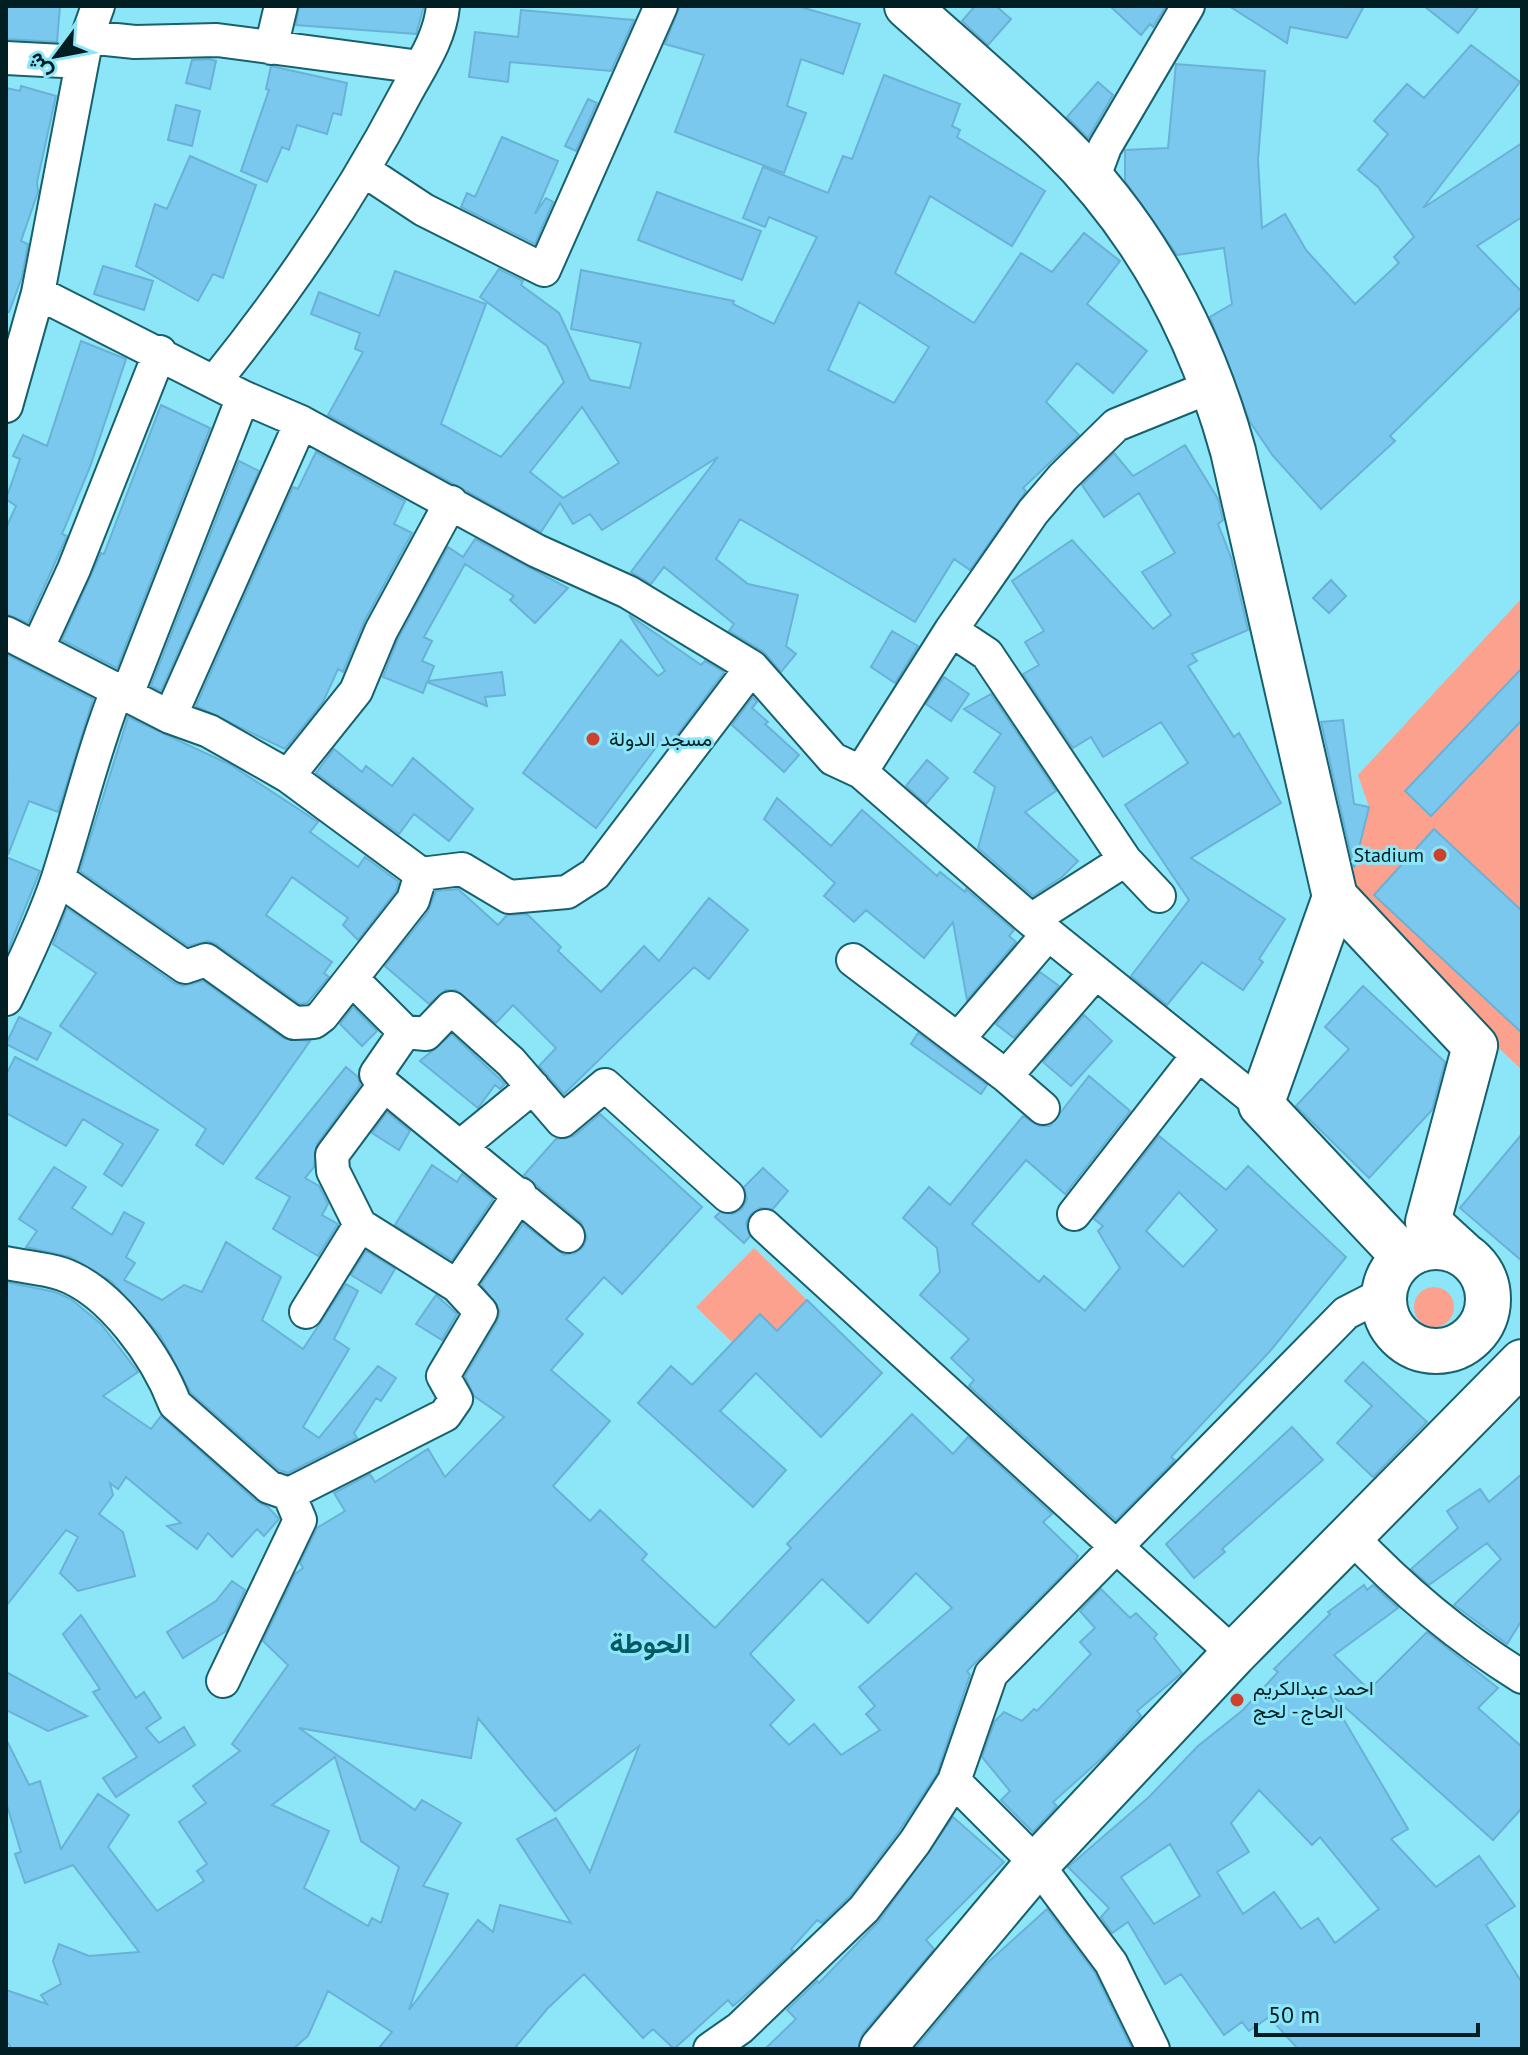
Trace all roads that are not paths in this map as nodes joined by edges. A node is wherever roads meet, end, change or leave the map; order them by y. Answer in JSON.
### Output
{"nodes":[{"id":1,"x":98,"y":6,"type":"edge"},
{"id":2,"x":281,"y":6,"type":"edge"},
{"id":3,"x":443,"y":6,"type":"edge"},
{"id":4,"x":661,"y":6,"type":"edge"},
{"id":5,"x":907,"y":6,"type":"edge"},
{"id":6,"x":1188,"y":6,"type":"edge"},
{"id":7,"x":271,"y":48,"type":"junction"},
{"id":8,"x":85,"y":50,"type":"junction"},
{"id":9,"x":6,"y":58,"type":"edge"},
{"id":10,"x":420,"y":67,"type":"junction"},
{"id":11,"x":365,"y":171,"type":"junction"},
{"id":12,"x":1092,"y":182,"type":"junction"},
{"id":13,"x":38,"y":293,"type":"junction"},
{"id":14,"x":160,"y":352,"type":"junction"},
{"id":15,"x":215,"y":381,"type":"junction"},
{"id":16,"x":1215,"y":385,"type":"junction"},
{"id":17,"x":243,"y":397,"type":"junction"},
{"id":18,"x":6,"y":406,"type":"edge"},
{"id":19,"x":301,"y":422,"type":"junction"},
{"id":20,"x":451,"y":502,"type":"junction"},
{"id":21,"x":951,"y":630,"type":"junction"},
{"id":22,"x":6,"y":633,"type":"edge"},
{"id":23,"x":38,"y":647,"type":"junction"},
{"id":24,"x":752,"y":667,"type":"junction"},
{"id":25,"x":123,"y":690,"type":"junction"},
{"id":26,"x":170,"y":717,"type":"junction"},
{"id":27,"x":861,"y":772,"type":"junction"},
{"id":28,"x":288,"y":776,"type":"junction"},
{"id":29,"x":1125,"y":860,"type":"junction"},
{"id":30,"x":421,"y":874,"type":"junction"},
{"id":31,"x":58,"y":879,"type":"junction"},
{"id":32,"x":1159,"y":896,"type":"dead end"},
{"id":33,"x":1335,"y":897,"type":"junction"},
{"id":34,"x":1040,"y":927,"type":"junction"},
{"id":35,"x":853,"y":960,"type":"dead end"},
{"id":36,"x":1096,"y":972,"type":"junction"},
{"id":37,"x":352,"y":979,"type":"junction"},
{"id":38,"x":6,"y":999,"type":"edge"},
{"id":39,"x":405,"y":1032,"type":"junction"},
{"id":40,"x":958,"y":1039,"type":"junction"},
{"id":41,"x":1198,"y":1055,"type":"junction"},
{"id":42,"x":1006,"y":1076,"type":"junction"},
{"id":43,"x":384,"y":1085,"type":"junction"},
{"id":44,"x":533,"y":1087,"type":"junction"},
{"id":45,"x":1261,"y":1105,"type":"junction"},
{"id":46,"x":1043,"y":1108,"type":"dead end"},
{"id":47,"x":461,"y":1146,"type":"junction"},
{"id":48,"x":520,"y":1194,"type":"junction"},
{"id":49,"x":728,"y":1196,"type":"dead end"},
{"id":50,"x":1074,"y":1214,"type":"dead end"},
{"id":51,"x":360,"y":1225,"type":"junction"},
{"id":52,"x":765,"y":1226,"type":"dead end"},
{"id":53,"x":568,"y":1236,"type":"dead end"},
{"id":54,"x":1470,"y":1261,"type":"junction"},
{"id":55,"x":6,"y":1263,"type":"edge"},
{"id":56,"x":1395,"y":1275,"type":"junction"},
{"id":57,"x":457,"y":1286,"type":"junction"},
{"id":58,"x":1522,"y":1310,"type":"edge"},
{"id":59,"x":306,"y":1312,"type":"dead end"},
{"id":60,"x":1411,"y":1345,"type":"junction"},
{"id":61,"x":1522,"y":1362,"type":"edge"},
{"id":62,"x":1478,"y":1404,"type":"junction"},
{"id":63,"x":289,"y":1494,"type":"junction"},
{"id":64,"x":1350,"y":1535,"type":"junction"},
{"id":65,"x":1118,"y":1549,"type":"junction"},
{"id":66,"x":1234,"y":1654,"type":"junction"},
{"id":67,"x":1522,"y":1677,"type":"edge"},
{"id":68,"x":223,"y":1681,"type":"dead end"},
{"id":69,"x":954,"y":1781,"type":"junction"},
{"id":70,"x":1037,"y":1864,"type":"junction"},
{"id":71,"x":710,"y":2049,"type":"edge"},
{"id":72,"x":882,"y":2049,"type":"edge"},
{"id":73,"x":1153,"y":2049,"type":"edge"}],
"edges":[{"from":1,"to":8,"type":"street"},
{"from":2,"to":7,"type":"street"},
{"from":3,"to":10,"type":"street"},
{"from":4,"to":11,"type":"street"},
{"from":5,"to":12,"type":"street"},
{"from":6,"to":12,"type":"street"},
{"from":7,"to":8,"type":"street"},
{"from":7,"to":10,"type":"street"},
{"from":8,"to":9,"type":"street"},
{"from":8,"to":13,"type":"street"},
{"from":10,"to":11,"type":"street"},
{"from":11,"to":15,"type":"street"},
{"from":12,"to":16,"type":"street"},
{"from":13,"to":14,"type":"street"},
{"from":13,"to":18,"type":"street"},
{"from":14,"to":15,"type":"street"},
{"from":14,"to":23,"type":"street"},
{"from":15,"to":17,"type":"street"},
{"from":16,"to":21,"type":"street"},
{"from":16,"to":33,"type":"street"},
{"from":17,"to":19,"type":"street"},
{"from":17,"to":25,"type":"street"},
{"from":19,"to":20,"type":"street"},
{"from":19,"to":26,"type":"street"},
{"from":20,"to":24,"type":"street"},
{"from":20,"to":28,"type":"street"},
{"from":21,"to":27,"type":"street"},
{"from":21,"to":29,"type":"street"},
{"from":22,"to":23,"type":"street"},
{"from":23,"to":25,"type":"street"},
{"from":24,"to":27,"type":"street"},
{"from":24,"to":30,"type":"street"},
{"from":25,"to":26,"type":"street"},
{"from":25,"to":31,"type":"street"},
{"from":26,"to":28,"type":"street"},
{"from":27,"to":34,"type":"street"},
{"from":28,"to":30,"type":"street"},
{"from":29,"to":32,"type":"street"},
{"from":29,"to":34,"type":"street"},
{"from":30,"to":37,"type":"street"},
{"from":31,"to":37,"type":"street"},
{"from":31,"to":38,"type":"street"},
{"from":33,"to":45,"type":"street"},
{"from":33,"to":54,"type":"street"},
{"from":34,"to":36,"type":"street"},
{"from":34,"to":40,"type":"street"},
{"from":35,"to":40,"type":"street"},
{"from":36,"to":41,"type":"street"},
{"from":36,"to":42,"type":"street"},
{"from":37,"to":39,"type":"street"},
{"from":39,"to":43,"type":"street"},
{"from":39,"to":44,"type":"street"},
{"from":40,"to":42,"type":"street"},
{"from":41,"to":45,"type":"street"},
{"from":41,"to":50,"type":"street"},
{"from":42,"to":46,"type":"street"},
{"from":43,"to":47,"type":"street"},
{"from":43,"to":51,"type":"street"},
{"from":44,"to":47,"type":"street"},
{"from":44,"to":49,"type":"street"},
{"from":45,"to":56,"type":"street"},
{"from":47,"to":48,"type":"street"},
{"from":48,"to":53,"type":"street"},
{"from":48,"to":57,"type":"street"},
{"from":51,"to":57,"type":"street"},
{"from":51,"to":59,"type":"street"},
{"from":52,"to":65,"type":"street"},
{"from":54,"to":56,"type":"street"},
{"from":54,"to":58,"type":"street"},
{"from":54,"to":60,"type":"street"},
{"from":55,"to":63,"type":"street"},
{"from":56,"to":60,"type":"street"},
{"from":56,"to":65,"type":"street"},
{"from":57,"to":63,"type":"street"},
{"from":60,"to":62,"type":"street"},
{"from":61,"to":62,"type":"street"},
{"from":62,"to":64,"type":"street"},
{"from":63,"to":68,"type":"street"},
{"from":64,"to":66,"type":"street"},
{"from":64,"to":67,"type":"street"},
{"from":65,"to":66,"type":"street"},
{"from":65,"to":69,"type":"street"},
{"from":66,"to":70,"type":"street"},
{"from":69,"to":70,"type":"street"},
{"from":69,"to":71,"type":"street"},
{"from":70,"to":72,"type":"street"},
{"from":70,"to":73,"type":"street"}]}
